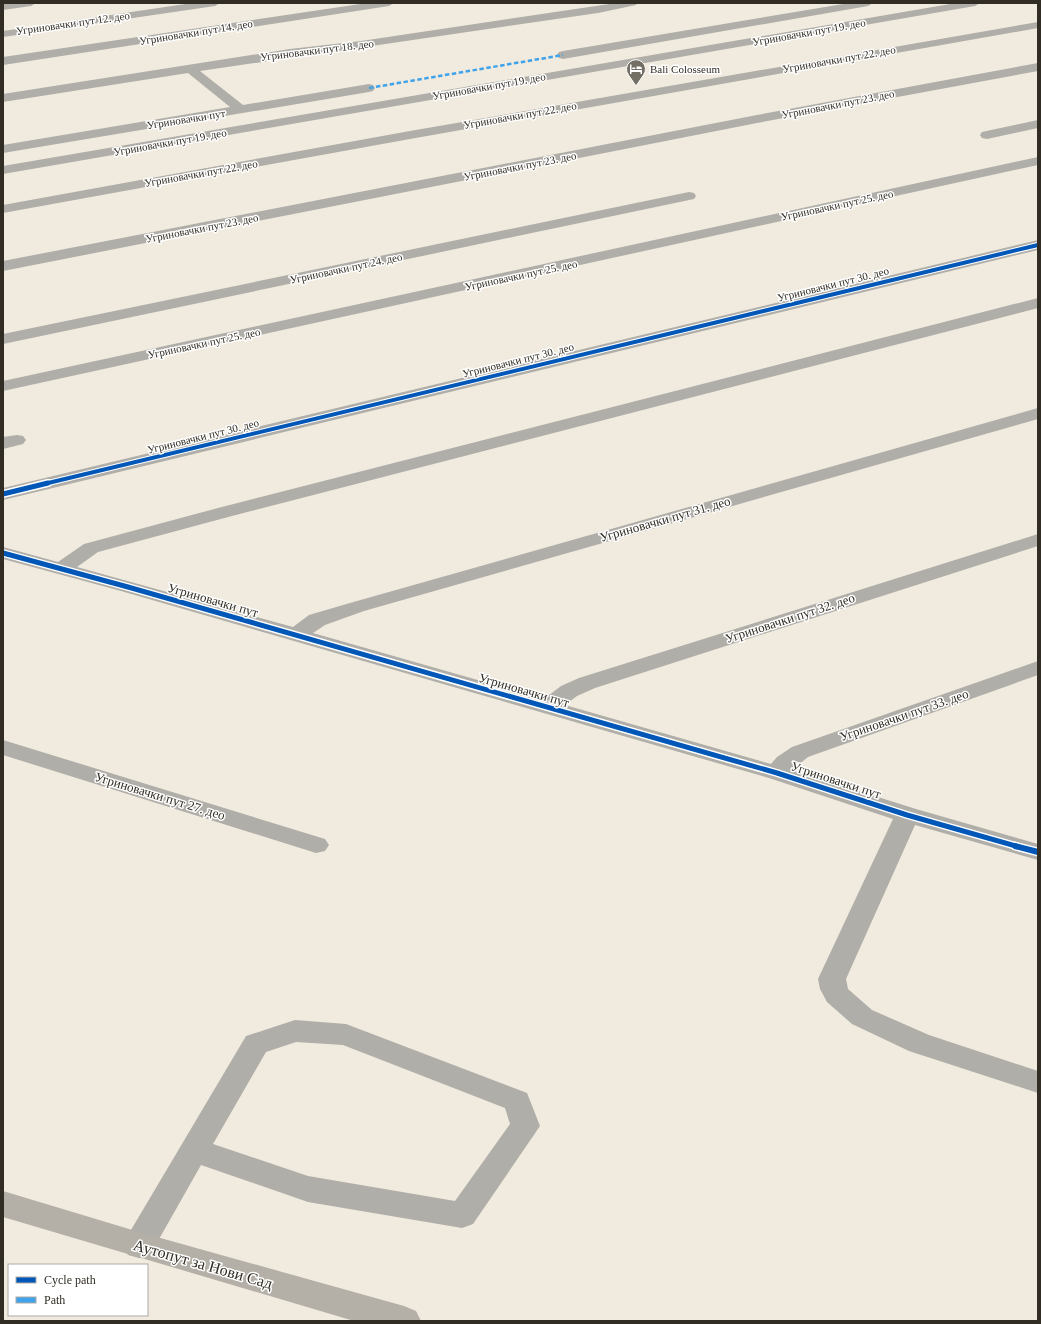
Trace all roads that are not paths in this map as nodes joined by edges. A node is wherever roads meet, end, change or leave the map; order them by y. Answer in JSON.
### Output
{"nodes":[{"id":1,"x":31,"y":3,"type":"edge"},
{"id":2,"x":215,"y":3,"type":"edge"},
{"id":3,"x":389,"y":3,"type":"edge"},
{"id":4,"x":632,"y":3,"type":"edge"},
{"id":5,"x":868,"y":3,"type":"edge"},
{"id":6,"x":975,"y":3,"type":"edge"},
{"id":7,"x":3,"y":7,"type":"edge"},
{"id":8,"x":1038,"y":25,"type":"edge"},
{"id":9,"x":3,"y":34,"type":"edge"},
{"id":10,"x":563,"y":55,"type":"dead end"},
{"id":11,"x":3,"y":61,"type":"edge"},
{"id":12,"x":1038,"y":67,"type":"edge"},
{"id":13,"x":191,"y":69,"type":"junction"},
{"id":14,"x":369,"y":88,"type":"dead end"},
{"id":15,"x":3,"y":98,"type":"edge"},
{"id":16,"x":241,"y":110,"type":"junction"},
{"id":17,"x":1038,"y":124,"type":"edge"},
{"id":18,"x":987,"y":135,"type":"dead end"},
{"id":19,"x":3,"y":149,"type":"edge"},
{"id":20,"x":1038,"y":161,"type":"edge"},
{"id":21,"x":3,"y":170,"type":"edge"},
{"id":22,"x":689,"y":196,"type":"dead end"},
{"id":23,"x":3,"y":209,"type":"edge"},
{"id":24,"x":1038,"y":245,"type":"edge"},
{"id":25,"x":3,"y":266,"type":"edge"},
{"id":26,"x":1038,"y":303,"type":"edge"},
{"id":27,"x":3,"y":339,"type":"edge"},
{"id":28,"x":3,"y":386,"type":"edge"},
{"id":29,"x":1038,"y":413,"type":"edge"},
{"id":30,"x":3,"y":494,"type":"edge"},
{"id":31,"x":1038,"y":540,"type":"edge"},
{"id":32,"x":3,"y":552,"type":"edge"},
{"id":33,"x":62,"y":568,"type":"junction"},
{"id":34,"x":296,"y":635,"type":"junction"},
{"id":35,"x":1038,"y":668,"type":"edge"},
{"id":36,"x":547,"y":708,"type":"junction"},
{"id":37,"x":3,"y":747,"type":"edge"},
{"id":38,"x":777,"y":773,"type":"junction"},
{"id":39,"x":907,"y":815,"type":"junction"},
{"id":40,"x":316,"y":845,"type":"dead end"},
{"id":41,"x":1038,"y":852,"type":"edge"},
{"id":42,"x":1038,"y":1082,"type":"edge"},
{"id":43,"x":194,"y":1150,"type":"junction"},
{"id":44,"x":3,"y":1204,"type":"edge"},
{"id":45,"x":139,"y":1245,"type":"junction"},
{"id":46,"x":404,"y":1321,"type":"edge"}],
"edges":[{"from":1,"to":7,"type":"street"},
{"from":2,"to":9,"type":"street","name":"Угриновачки пут 12. део"},
{"from":3,"to":11,"type":"street","name":"Угриновачки пут 14. део"},
{"from":4,"to":13,"type":"street","name":"Угриновачки пут 18. део"},
{"from":5,"to":10,"type":"street"},
{"from":6,"to":21,"type":"street","name":"Угриновачки пут 19. део"},
{"from":8,"to":23,"type":"street","name":"Угриновачки пут 22. део"},
{"from":12,"to":25,"type":"street","name":"Угриновачки пут 23. део"},
{"from":13,"to":15,"type":"street","name":"Угриновачки пут 18. део"},
{"from":13,"to":16,"type":"street"},
{"from":14,"to":16,"type":"street","name":"Угриновачки пут"},
{"from":16,"to":19,"type":"street","name":"Угриновачки пут"},
{"from":17,"to":18,"type":"street"},
{"from":20,"to":28,"type":"street","name":"Угриновачки пут 25. део"},
{"from":22,"to":27,"type":"street","name":"Угриновачки пут 24. део"},
{"from":24,"to":30,"type":"street","name":"Угриновачки пут 30. део"},
{"from":26,"to":33,"type":"street"},
{"from":29,"to":34,"type":"street","name":"Угриновачки пут 31. део"},
{"from":31,"to":36,"type":"street","name":"Угриновачки пут 32. део"},
{"from":32,"to":33,"type":"street","name":"Угриновачки пут"},
{"from":33,"to":34,"type":"street","name":"Угриновачки пут"},
{"from":34,"to":36,"type":"street","name":"Угриновачки пут"},
{"from":35,"to":38,"type":"street","name":"Угриновачки пут 33. део"},
{"from":36,"to":38,"type":"street","name":"Угриновачки пут"},
{"from":37,"to":40,"type":"street","name":"Угриновачки пут 27. део"},
{"from":38,"to":39,"type":"street","name":"Угриновачки пут"},
{"from":39,"to":41,"type":"street","name":"Угриновачки пут"},
{"from":39,"to":42,"type":"street"},
{"from":43,"to":43,"type":"street"},
{"from":43,"to":45,"type":"street"},
{"from":44,"to":45,"type":"main road","name":"Аутопут за Нови Сад"},
{"from":45,"to":46,"type":"main road","name":"Аутопут за Нови Сад"}]}
